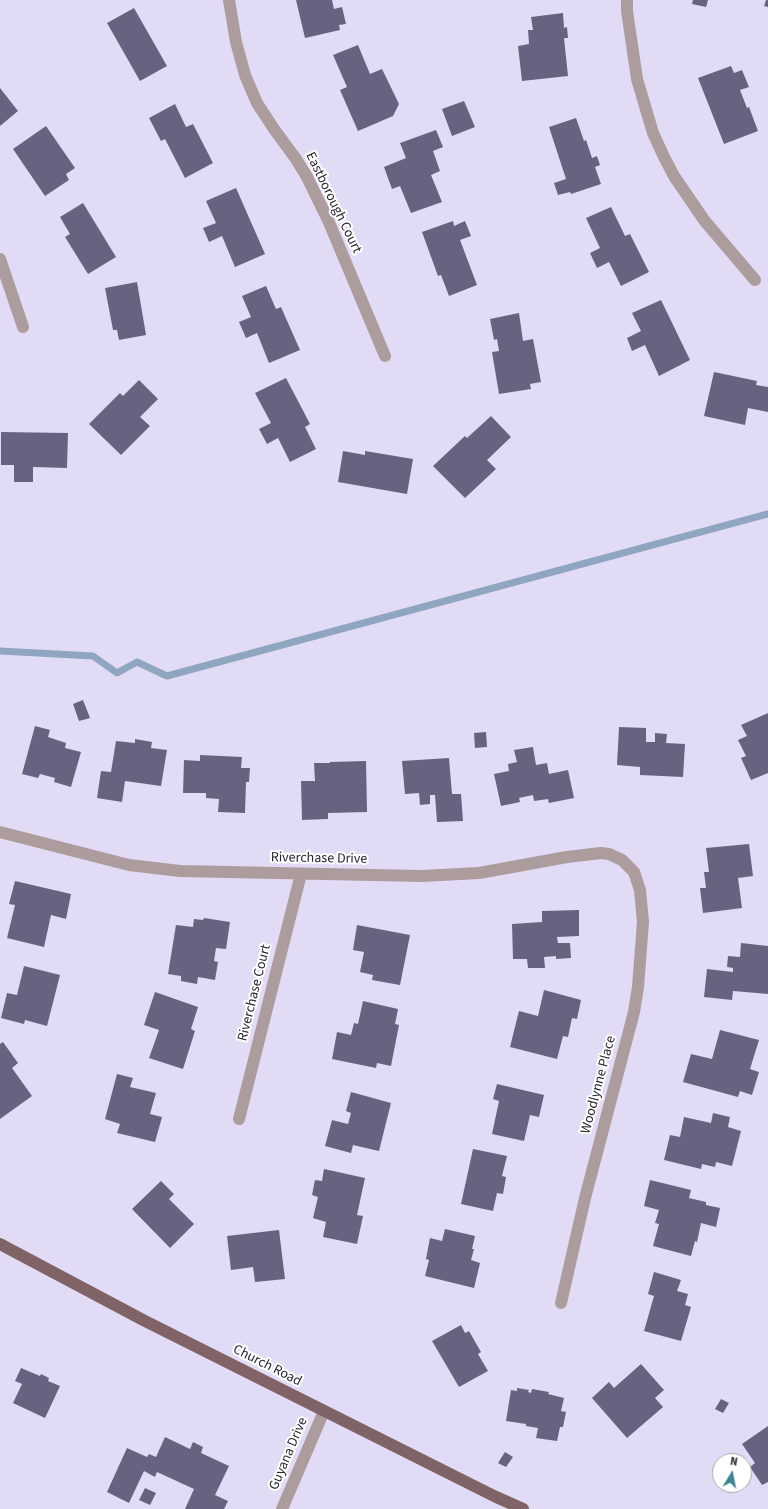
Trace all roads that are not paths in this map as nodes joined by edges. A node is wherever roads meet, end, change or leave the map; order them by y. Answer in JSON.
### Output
{"nodes":[{"id":1,"x":229,"y":0,"type":"edge"},
{"id":2,"x":627,"y":0,"type":"edge"},
{"id":3,"x":0,"y":259,"type":"edge"},
{"id":4,"x":755,"y":280,"type":"dead end"},
{"id":5,"x":23,"y":327,"type":"dead end"},
{"id":6,"x":385,"y":356,"type":"dead end"},
{"id":7,"x":0,"y":832,"type":"edge"},
{"id":8,"x":634,"y":872,"type":"joint"},
{"id":9,"x":301,"y":874,"type":"junction"},
{"id":10,"x":239,"y":1119,"type":"dead end"},
{"id":11,"x":0,"y":1244,"type":"edge"},
{"id":12,"x":561,"y":1303,"type":"dead end"},
{"id":13,"x":324,"y":1411,"type":"junction"},
{"id":14,"x":282,"y":1509,"type":"edge"},
{"id":15,"x":523,"y":1509,"type":"edge"}],
"edges":[{"from":1,"to":6,"type":"street","name":"Eastborough Court"},
{"from":2,"to":4,"type":"street"},
{"from":3,"to":5,"type":"street"},
{"from":7,"to":9,"type":"street","name":"Riverchase Drive"},
{"from":8,"to":9,"type":"street","name":"Riverchase Drive"},
{"from":8,"to":12,"type":"street","name":"Woodlynne Place"},
{"from":9,"to":10,"type":"street","name":"Riverchase Court"},
{"from":11,"to":13,"type":"main road","name":"Church Road"},
{"from":13,"to":14,"type":"street","name":"Guyana Drive"},
{"from":13,"to":15,"type":"main road","name":"Church Road"}]}
